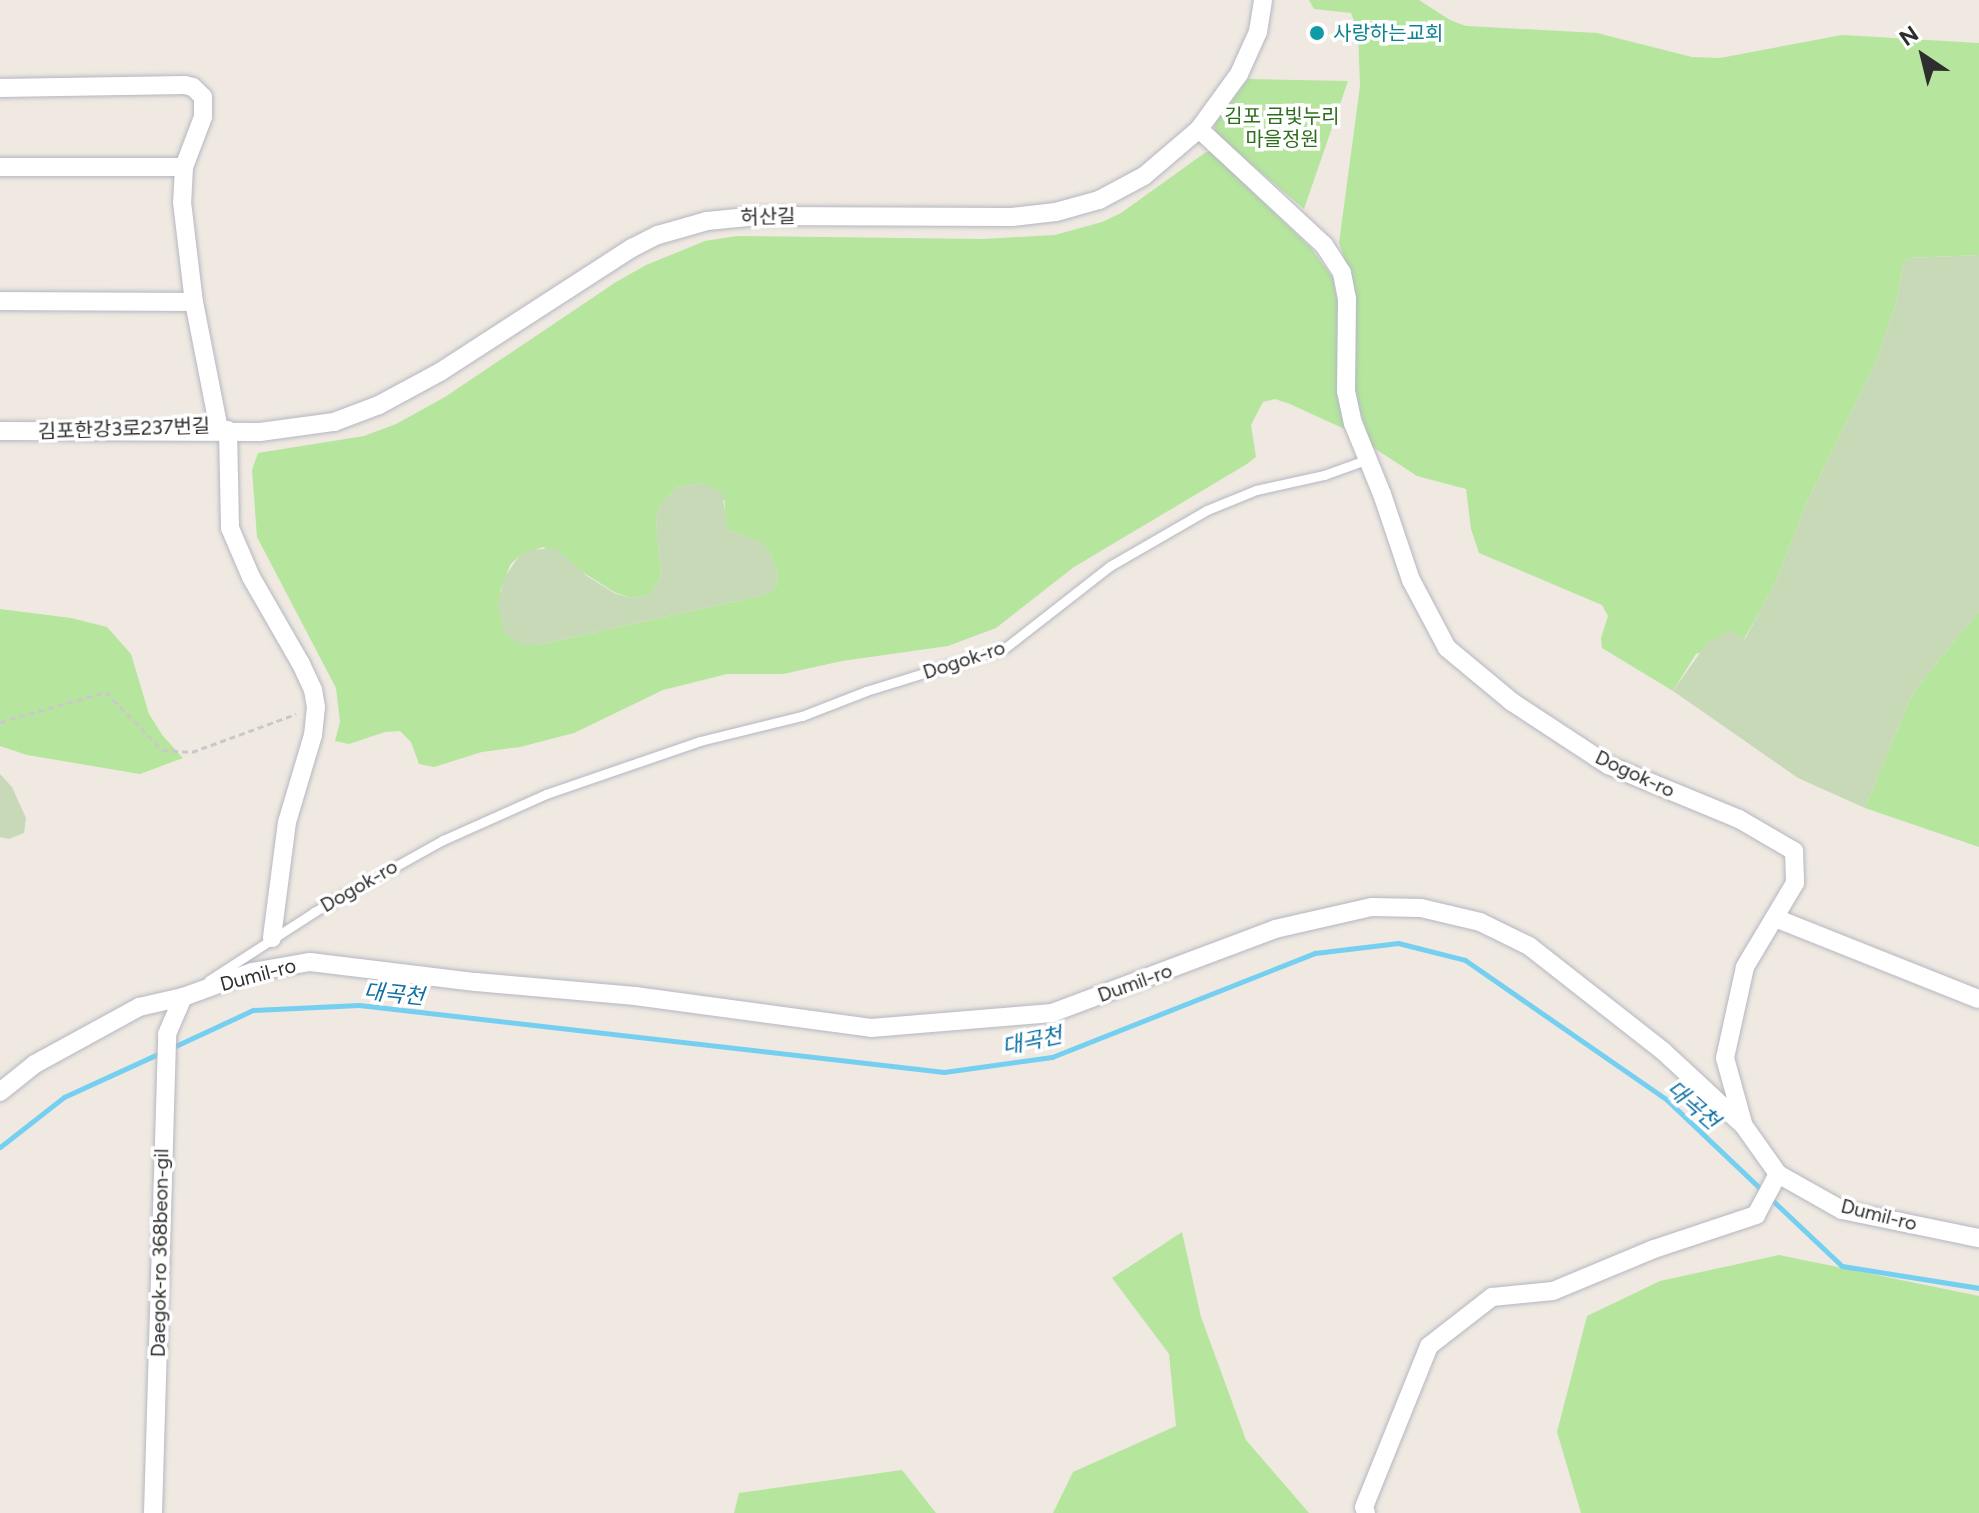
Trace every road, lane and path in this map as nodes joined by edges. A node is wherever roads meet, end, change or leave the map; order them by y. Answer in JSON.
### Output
{"nodes":[{"id":1,"x":1263,"y":0,"type":"edge"},
{"id":2,"x":0,"y":88,"type":"edge"},
{"id":3,"x":1199,"y":129,"type":"junction"},
{"id":4,"x":0,"y":167,"type":"edge"},
{"id":5,"x":184,"y":167,"type":"junction"},
{"id":6,"x":0,"y":301,"type":"edge"},
{"id":7,"x":194,"y":302,"type":"junction"},
{"id":8,"x":224,"y":430,"type":"junction"},
{"id":9,"x":0,"y":431,"type":"edge"},
{"id":10,"x":1366,"y":460,"type":"junction"},
{"id":11,"x":316,"y":707,"type":"junction"},
{"id":12,"x":0,"y":722,"type":"edge"},
{"id":13,"x":1775,"y":918,"type":"junction"},
{"id":14,"x":272,"y":938,"type":"junction"},
{"id":15,"x":183,"y":997,"type":"junction"},
{"id":16,"x":1979,"y":999,"type":"edge"},
{"id":17,"x":0,"y":1092,"type":"edge"},
{"id":18,"x":1744,"y":1126,"type":"junction"},
{"id":19,"x":1775,"y":1179,"type":"junction"},
{"id":20,"x":1979,"y":1238,"type":"edge"},
{"id":21,"x":153,"y":1513,"type":"edge"},
{"id":22,"x":1366,"y":1513,"type":"edge"}],
"edges":[{"from":1,"to":3,"type":"street","name":"허산길"},
{"from":2,"to":5,"type":"street","name":"김포한강3로237번길"},
{"from":3,"to":8,"type":"street","name":"허산길"},
{"from":3,"to":10,"type":"street"},
{"from":4,"to":5,"type":"street"},
{"from":5,"to":7,"type":"street","name":"김포한강3로237번길"},
{"from":6,"to":7,"type":"street"},
{"from":7,"to":8,"type":"street","name":"김포한강3로237번길"},
{"from":8,"to":9,"type":"street","name":"김포한강3로237번길"},
{"from":8,"to":11,"type":"street"},
{"from":10,"to":13,"type":"street","name":"Dogok-ro"},
{"from":10,"to":14,"type":"lane","name":"Dogok-ro"},
{"from":11,"to":12,"type":"path"},
{"from":11,"to":14,"type":"street"},
{"from":13,"to":16,"type":"street"},
{"from":13,"to":18,"type":"street"},
{"from":14,"to":15,"type":"lane","name":"Dogok-ro"},
{"from":15,"to":17,"type":"street","name":"Dogok-ro"},
{"from":15,"to":18,"type":"street","name":"Dumil-ro"},
{"from":15,"to":21,"type":"street","name":"Daegok-ro 368beon-gil"},
{"from":18,"to":19,"type":"street","name":"Dumil-ro"},
{"from":19,"to":20,"type":"street","name":"Dumil-ro"},
{"from":19,"to":22,"type":"street"}]}
